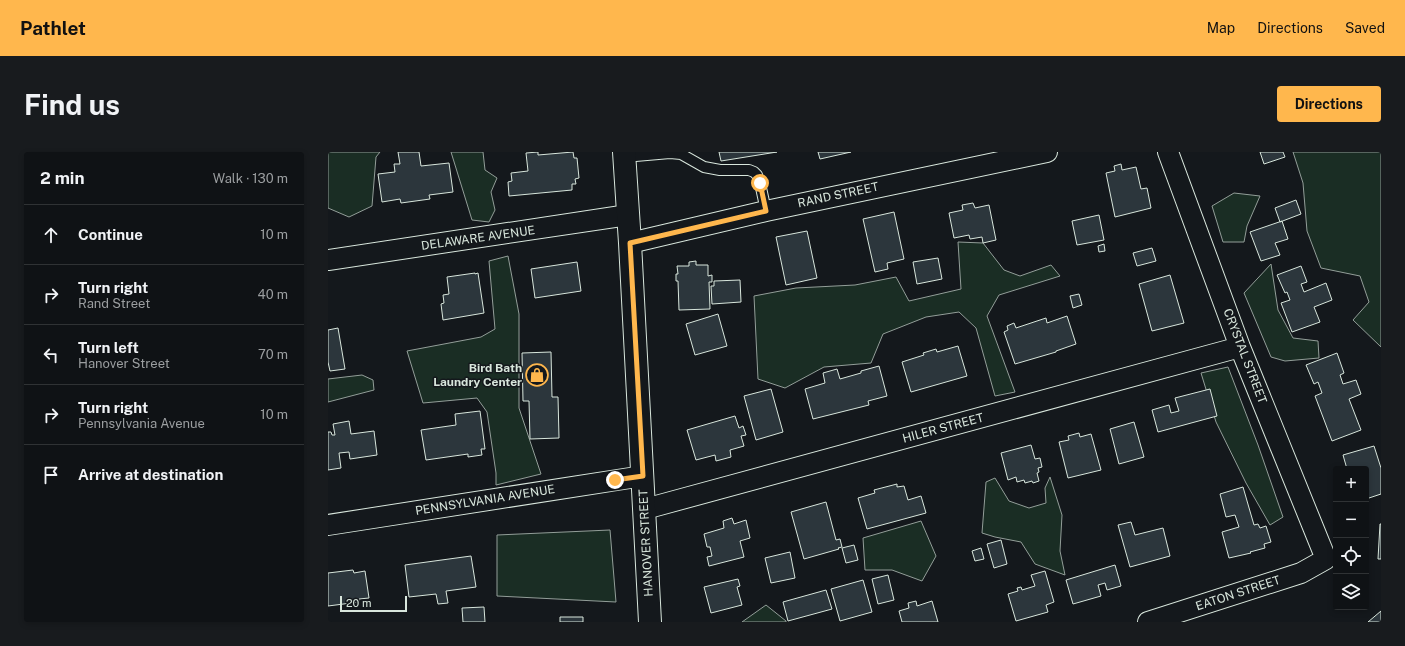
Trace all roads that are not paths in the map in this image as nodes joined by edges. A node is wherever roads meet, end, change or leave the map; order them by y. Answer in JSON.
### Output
{"nodes":[{"id":1,"x":1047,"y":152,"type":"edge"},
{"id":2,"x":1168,"y":152,"type":"edge"},
{"id":3,"x":624,"y":154,"type":"edge"},
{"id":4,"x":766,"y":211,"type":"junction"},
{"id":5,"x":628,"y":215,"type":"junction"},
{"id":6,"x":630,"y":243,"type":"junction"},
{"id":7,"x":328,"y":260,"type":"edge"},
{"id":8,"x":1240,"y":347,"type":"junction"},
{"id":9,"x":643,"y":476,"type":"junction"},
{"id":10,"x":645,"y":508,"type":"junction"},
{"id":11,"x":328,"y":525,"type":"edge"},
{"id":12,"x":1326,"y":559,"type":"joint"},
{"id":13,"x":650,"y":622,"type":"edge"},
{"id":14,"x":1148,"y":622,"type":"edge"}],
"edges":[{"from":1,"to":4,"type":"street","name":"RAND STREET"},
{"from":2,"to":8,"type":"street","name":"CRYSTAL STREET"},
{"from":3,"to":4,"type":"lane"},
{"from":3,"to":5,"type":"main road","name":"HANOVER STREET"},
{"from":4,"to":6,"type":"street","name":"RAND STREET"},
{"from":5,"to":6,"type":"main road","name":"HANOVER STREET"},
{"from":5,"to":7,"type":"street","name":"DELAWARE AVENUE"},
{"from":6,"to":9,"type":"main road","name":"HANOVER STREET"},
{"from":8,"to":10,"type":"street","name":"HILER STREET"},
{"from":8,"to":12,"type":"street","name":"CRYSTAL STREET"},
{"from":9,"to":10,"type":"main road","name":"HANOVER STREET"},
{"from":9,"to":11,"type":"street","name":"PENNSYLVANIA AVENUE"},
{"from":10,"to":13,"type":"main road","name":"HANOVER STREET"},
{"from":12,"to":14,"type":"street","name":"EATON STREET"}]}
